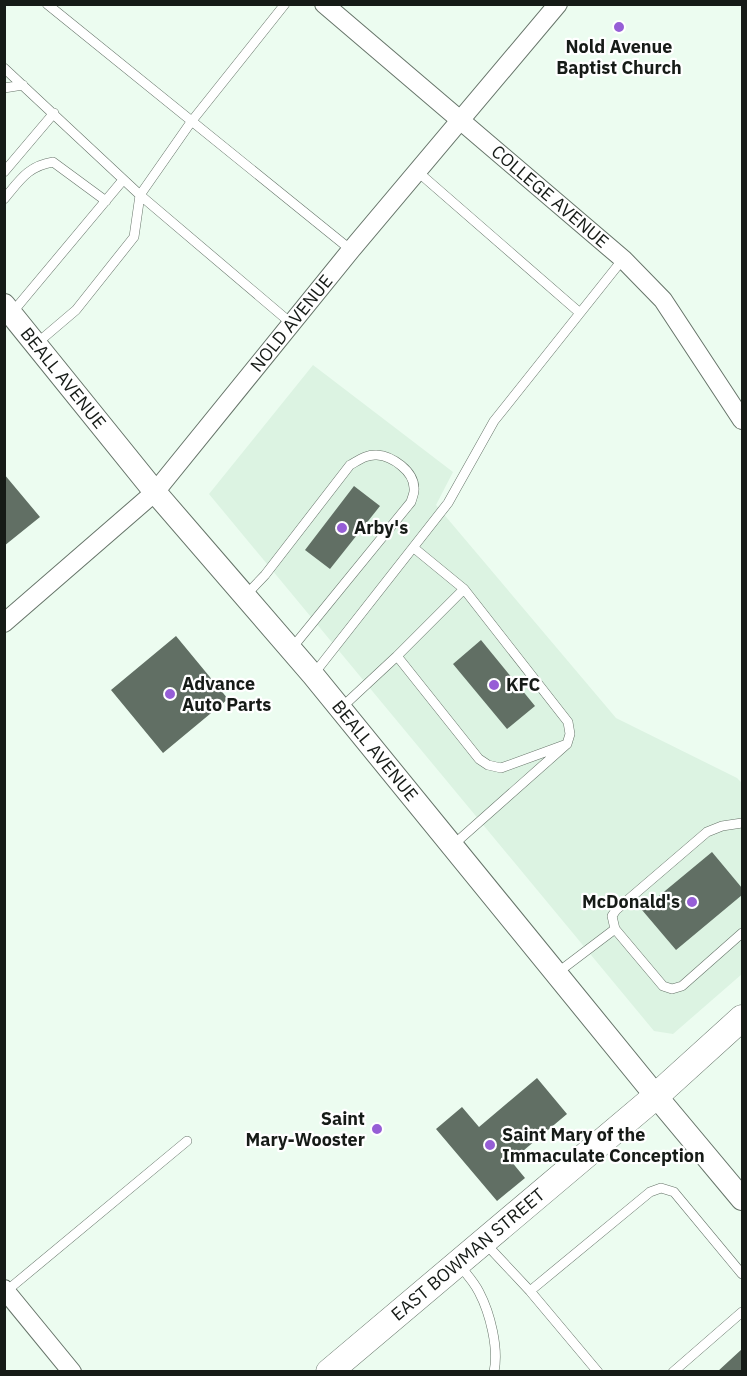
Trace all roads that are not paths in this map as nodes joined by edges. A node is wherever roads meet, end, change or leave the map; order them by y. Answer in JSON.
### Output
{"nodes":[{"id":1,"x":47,"y":4,"type":"edge"},
{"id":2,"x":285,"y":4,"type":"edge"},
{"id":3,"x":324,"y":4,"type":"edge"},
{"id":4,"x":558,"y":4,"type":"edge"},
{"id":5,"x":4,"y":68,"type":"edge"},
{"id":6,"x":23,"y":85,"type":"junction"},
{"id":7,"x":4,"y":88,"type":"edge"},
{"id":8,"x":54,"y":113,"type":"junction"},
{"id":9,"x":460,"y":121,"type":"junction"},
{"id":10,"x":191,"y":122,"type":"junction"},
{"id":11,"x":4,"y":172,"type":"edge"},
{"id":12,"x":418,"y":172,"type":"junction"},
{"id":13,"x":123,"y":180,"type":"junction"},
{"id":14,"x":140,"y":195,"type":"junction"},
{"id":15,"x":4,"y":199,"type":"edge"},
{"id":16,"x":106,"y":201,"type":"junction"},
{"id":17,"x":351,"y":250,"type":"junction"},
{"id":18,"x":623,"y":259,"type":"junction"},
{"id":19,"x":7,"y":313,"type":"edge"},
{"id":20,"x":580,"y":313,"type":"junction"},
{"id":21,"x":292,"y":324,"type":"junction"},
{"id":22,"x":36,"y":344,"type":"junction"},
{"id":23,"x":742,"y":420,"type":"edge"},
{"id":24,"x":155,"y":492,"type":"junction"},
{"id":25,"x":414,"y":549,"type":"junction"},
{"id":26,"x":464,"y":589,"type":"junction"},
{"id":27,"x":245,"y":597,"type":"junction"},
{"id":28,"x":4,"y":623,"type":"edge"},
{"id":29,"x":291,"y":650,"type":"junction"},
{"id":30,"x":397,"y":656,"type":"junction"},
{"id":31,"x":313,"y":675,"type":"junction"},
{"id":32,"x":340,"y":709,"type":"junction"},
{"id":33,"x":567,"y":744,"type":"junction"},
{"id":34,"x":742,"y":823,"type":"edge"},
{"id":35,"x":452,"y":846,"type":"junction"},
{"id":36,"x":615,"y":929,"type":"junction"},
{"id":37,"x":742,"y":933,"type":"edge"},
{"id":38,"x":556,"y":974,"type":"junction"},
{"id":39,"x":742,"y":1018,"type":"edge"},
{"id":40,"x":656,"y":1096,"type":"junction"},
{"id":41,"x":187,"y":1141,"type":"dead end"},
{"id":42,"x":742,"y":1199,"type":"edge"},
{"id":43,"x":484,"y":1241,"type":"junction"},
{"id":44,"x":458,"y":1263,"type":"junction"},
{"id":45,"x":742,"y":1274,"type":"edge"},
{"id":46,"x":5,"y":1291,"type":"edge"},
{"id":47,"x":530,"y":1291,"type":"junction"},
{"id":48,"x":742,"y":1312,"type":"edge"},
{"id":49,"x":72,"y":1371,"type":"edge"},
{"id":50,"x":329,"y":1371,"type":"edge"},
{"id":51,"x":494,"y":1371,"type":"edge"},
{"id":52,"x":598,"y":1371,"type":"edge"},
{"id":53,"x":673,"y":1371,"type":"edge"}],
"edges":[{"from":1,"to":10,"type":"lane"},
{"from":2,"to":10,"type":"lane"},
{"from":3,"to":9,"type":"street","name":"COLLEGE AVENUE"},
{"from":4,"to":9,"type":"street","name":"NOLD AVENUE"},
{"from":5,"to":6,"type":"lane"},
{"from":6,"to":7,"type":"lane"},
{"from":6,"to":8,"type":"lane"},
{"from":8,"to":11,"type":"lane"},
{"from":8,"to":13,"type":"lane"},
{"from":9,"to":12,"type":"street","name":"NOLD AVENUE"},
{"from":9,"to":18,"type":"street","name":"COLLEGE AVENUE"},
{"from":10,"to":14,"type":"lane"},
{"from":10,"to":17,"type":"lane"},
{"from":12,"to":17,"type":"street","name":"NOLD AVENUE"},
{"from":12,"to":20,"type":"lane"},
{"from":13,"to":14,"type":"lane"},
{"from":13,"to":16,"type":"lane"},
{"from":14,"to":21,"type":"lane"},
{"from":14,"to":22,"type":"lane"},
{"from":15,"to":16,"type":"lane"},
{"from":16,"to":19,"type":"lane"},
{"from":17,"to":21,"type":"street","name":"NOLD AVENUE"},
{"from":18,"to":20,"type":"lane"},
{"from":18,"to":23,"type":"street","name":"COLLEGE AVENUE"},
{"from":19,"to":22,"type":"street","name":"BEALL AVENUE"},
{"from":20,"to":25,"type":"lane"},
{"from":21,"to":24,"type":"street","name":"NOLD AVENUE"},
{"from":22,"to":24,"type":"street","name":"BEALL AVENUE"},
{"from":24,"to":27,"type":"street","name":"BEALL AVENUE"},
{"from":24,"to":28,"type":"street","name":"NOLD AVENUE"},
{"from":25,"to":26,"type":"lane"},
{"from":25,"to":31,"type":"lane"},
{"from":26,"to":30,"type":"lane"},
{"from":26,"to":33,"type":"lane"},
{"from":27,"to":29,"type":"street","name":"BEALL AVENUE"},
{"from":27,"to":29,"type":"lane"},
{"from":29,"to":31,"type":"street","name":"BEALL AVENUE"},
{"from":30,"to":32,"type":"lane"},
{"from":30,"to":33,"type":"lane"},
{"from":31,"to":32,"type":"street","name":"BEALL AVENUE"},
{"from":32,"to":35,"type":"street","name":"BEALL AVENUE"},
{"from":33,"to":35,"type":"lane"},
{"from":34,"to":36,"type":"lane"},
{"from":35,"to":38,"type":"street","name":"BEALL AVENUE"},
{"from":36,"to":37,"type":"lane"},
{"from":36,"to":38,"type":"lane"},
{"from":38,"to":40,"type":"street","name":"BEALL AVENUE"},
{"from":39,"to":40,"type":"main road","name":"EAST BOWMAN STREET"},
{"from":40,"to":42,"type":"street","name":"BEALL AVENUE"},
{"from":40,"to":43,"type":"main road","name":"EAST BOWMAN STREET"},
{"from":41,"to":46,"type":"lane"},
{"from":43,"to":44,"type":"main road","name":"EAST BOWMAN STREET"},
{"from":43,"to":47,"type":"lane"},
{"from":44,"to":50,"type":"main road","name":"EAST BOWMAN STREET"},
{"from":44,"to":51,"type":"lane"},
{"from":45,"to":47,"type":"lane"},
{"from":46,"to":49,"type":"street"},
{"from":47,"to":52,"type":"lane"},
{"from":48,"to":53,"type":"lane"}]}
